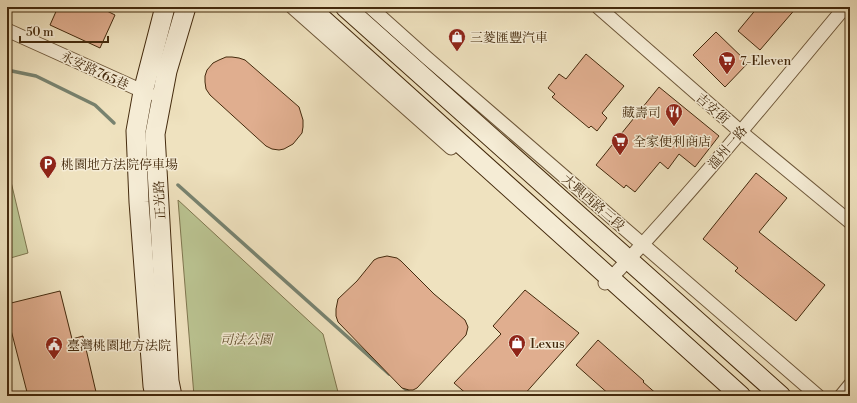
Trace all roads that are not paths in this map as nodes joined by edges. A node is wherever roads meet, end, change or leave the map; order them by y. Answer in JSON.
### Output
{"nodes":[{"id":1,"x":165,"y":7,"type":"edge"},
{"id":2,"x":186,"y":7,"type":"edge"},
{"id":3,"x":292,"y":7,"type":"edge"},
{"id":4,"x":309,"y":7,"type":"edge"},
{"id":5,"x":345,"y":7,"type":"edge"},
{"id":6,"x":370,"y":7,"type":"edge"},
{"id":7,"x":598,"y":7,"type":"edge"},
{"id":8,"x":845,"y":7,"type":"edge"},
{"id":9,"x":7,"y":30,"type":"edge"},
{"id":10,"x":143,"y":92,"type":"junction"},
{"id":11,"x":162,"y":99,"type":"junction"},
{"id":12,"x":741,"y":132,"type":"junction"},
{"id":13,"x":850,"y":222,"type":"edge"},
{"id":14,"x":643,"y":244,"type":"junction"},
{"id":15,"x":629,"y":260,"type":"junction"},
{"id":16,"x":608,"y":281,"type":"junction"},
{"id":17,"x":850,"y":385,"type":"edge"},
{"id":18,"x":155,"y":396,"type":"edge"},
{"id":19,"x":172,"y":396,"type":"edge"},
{"id":20,"x":729,"y":396,"type":"edge"},
{"id":21,"x":741,"y":396,"type":"edge"},
{"id":22,"x":781,"y":396,"type":"edge"},
{"id":23,"x":818,"y":396,"type":"edge"},
{"id":24,"x":840,"y":396,"type":"edge"}],
"edges":[{"from":1,"to":10,"type":"street","name":"正光路"},
{"from":2,"to":11,"type":"street","name":"正光路"},
{"from":3,"to":16,"type":"street"},
{"from":4,"to":16,"type":"street"},
{"from":5,"to":15,"type":"street","name":"大興西路三段"},
{"from":6,"to":14,"type":"street","name":"大興西路三段"},
{"from":7,"to":12,"type":"street","name":"吉安街"},
{"from":8,"to":12,"type":"street","name":"溫州一路"},
{"from":9,"to":10,"type":"street","name":"永安路765巷"},
{"from":10,"to":11,"type":"street","name":"永安路765巷"},
{"from":10,"to":18,"type":"street","name":"正光路"},
{"from":11,"to":19,"type":"street","name":"正光路"},
{"from":12,"to":13,"type":"street","name":"吉安街"},
{"from":12,"to":14,"type":"street","name":"溫州一路"},
{"from":14,"to":15,"type":"street","name":"溫州一路"},
{"from":14,"to":23,"type":"street","name":"大興西路三段"},
{"from":15,"to":16,"type":"street","name":"溫州一路"},
{"from":15,"to":22,"type":"street","name":"大興西路三段"},
{"from":16,"to":20,"type":"street"},
{"from":16,"to":21,"type":"street"},
{"from":17,"to":24,"type":"street"}]}
